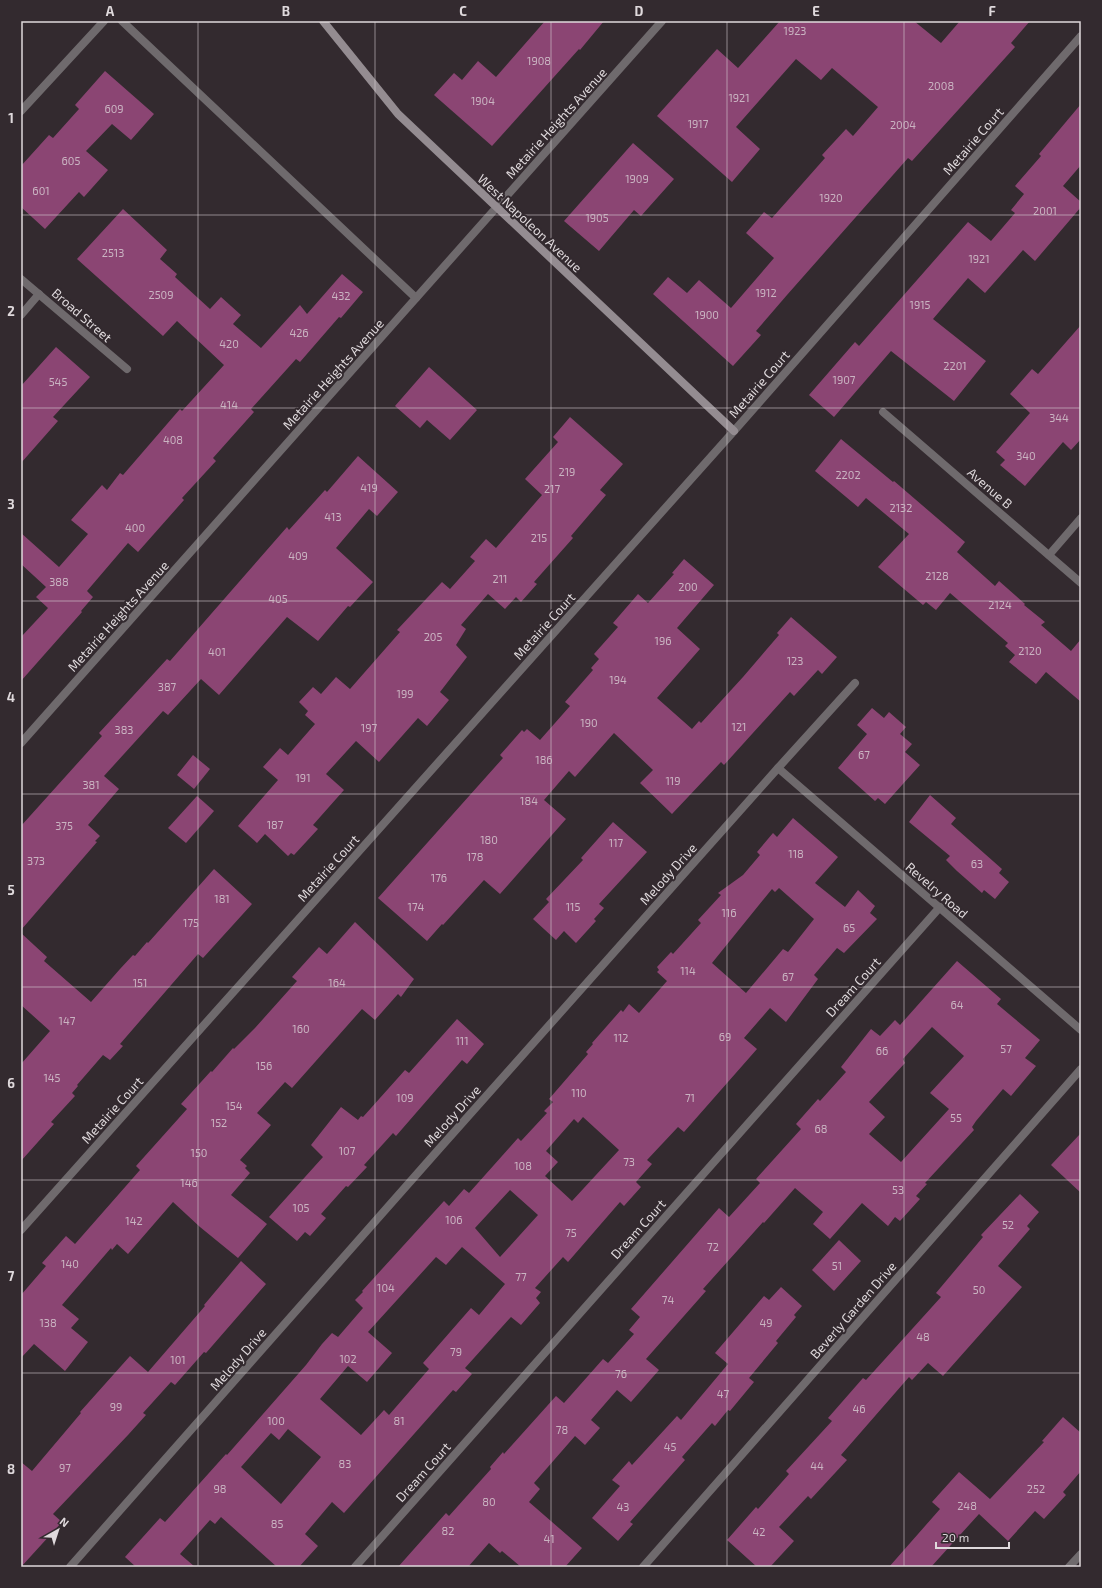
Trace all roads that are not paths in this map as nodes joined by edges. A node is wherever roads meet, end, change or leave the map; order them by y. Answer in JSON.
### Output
{"nodes":[{"id":1,"x":104,"y":21,"type":"edge"},
{"id":2,"x":122,"y":21,"type":"edge"},
{"id":3,"x":323,"y":21,"type":"edge"},
{"id":4,"x":662,"y":21,"type":"edge"},
{"id":5,"x":1081,"y":36,"type":"edge"},
{"id":6,"x":21,"y":111,"type":"edge"},
{"id":7,"x":496,"y":208,"type":"junction"},
{"id":8,"x":21,"y":279,"type":"edge"},
{"id":9,"x":39,"y":294,"type":"junction"},
{"id":10,"x":416,"y":298,"type":"junction"},
{"id":11,"x":21,"y":315,"type":"edge"},
{"id":12,"x":127,"y":369,"type":"dead end"},
{"id":13,"x":883,"y":412,"type":"dead end"},
{"id":14,"x":734,"y":431,"type":"junction"},
{"id":15,"x":1081,"y":518,"type":"edge"},
{"id":16,"x":1049,"y":555,"type":"junction"},
{"id":17,"x":1081,"y":584,"type":"edge"},
{"id":18,"x":855,"y":683,"type":"dead end"},
{"id":19,"x":21,"y":743,"type":"edge"},
{"id":20,"x":778,"y":768,"type":"junction"},
{"id":21,"x":940,"y":907,"type":"junction"},
{"id":22,"x":1081,"y":1030,"type":"edge"},
{"id":23,"x":1081,"y":1069,"type":"edge"},
{"id":24,"x":21,"y":1230,"type":"edge"},
{"id":25,"x":1081,"y":1554,"type":"edge"},
{"id":26,"x":70,"y":1567,"type":"edge"},
{"id":27,"x":355,"y":1567,"type":"edge"},
{"id":28,"x":642,"y":1567,"type":"edge"},
{"id":29,"x":1069,"y":1567,"type":"edge"}],
"edges":[{"from":1,"to":6,"type":"street"},
{"from":2,"to":10,"type":"street"},
{"from":3,"to":7,"type":"street","name":"West Napoleon Avenue"},
{"from":4,"to":7,"type":"street","name":"Metairie Heights Avenue"},
{"from":5,"to":14,"type":"street","name":"Metairie Court"},
{"from":7,"to":10,"type":"street","name":"Metairie Heights Avenue"},
{"from":7,"to":14,"type":"street","name":"West Napoleon Avenue"},
{"from":8,"to":9,"type":"street","name":"Broad Street"},
{"from":9,"to":11,"type":"street"},
{"from":9,"to":12,"type":"street","name":"Broad Street"},
{"from":10,"to":19,"type":"street","name":"Metairie Heights Avenue"},
{"from":13,"to":16,"type":"street","name":"Avenue B"},
{"from":14,"to":24,"type":"street","name":"Metairie Court"},
{"from":15,"to":16,"type":"street"},
{"from":16,"to":17,"type":"street","name":"Avenue B"},
{"from":18,"to":20,"type":"street","name":"Melody Drive"},
{"from":20,"to":21,"type":"street","name":"Revelry Road"},
{"from":20,"to":26,"type":"street","name":"Melody Drive"},
{"from":21,"to":22,"type":"street","name":"Revelry Road"},
{"from":21,"to":27,"type":"street","name":"Dream Court"},
{"from":23,"to":28,"type":"street","name":"Beverly Garden Drive"},
{"from":25,"to":29,"type":"street"}]}
